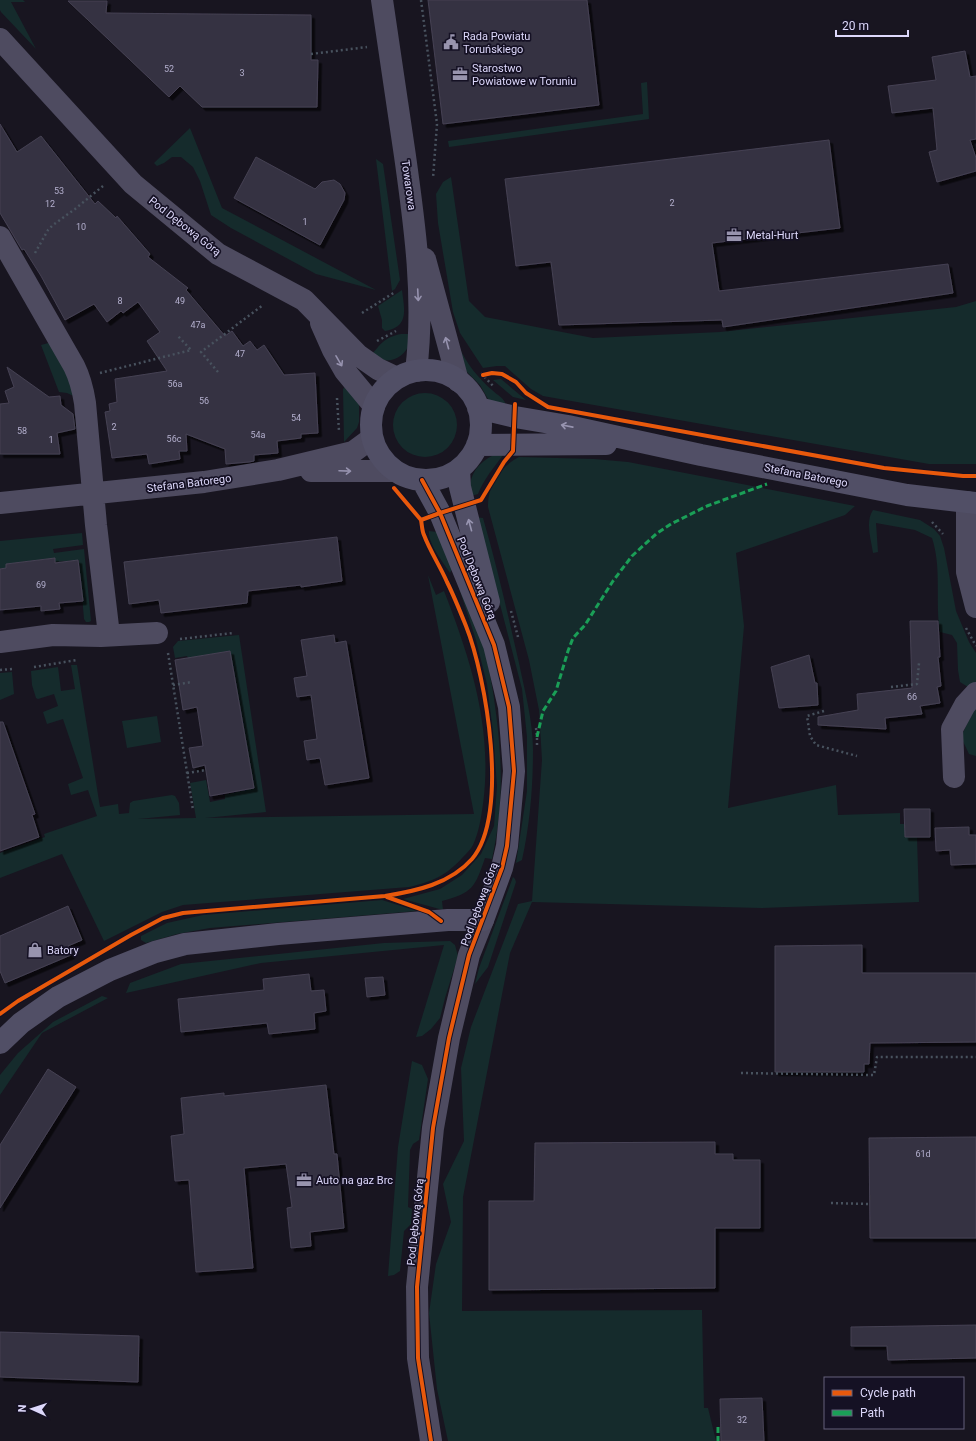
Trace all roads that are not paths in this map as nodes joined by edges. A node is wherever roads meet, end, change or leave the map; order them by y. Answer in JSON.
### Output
{"nodes":[{"id":1,"x":382,"y":0,"type":"edge"},
{"id":2,"x":0,"y":38,"type":"edge"},
{"id":3,"x":415,"y":228,"type":"junction"},
{"id":4,"x":0,"y":237,"type":"edge"},
{"id":5,"x":317,"y":313,"type":"junction"},
{"id":6,"x":407,"y":375,"type":"junction"},
{"id":7,"x":458,"y":381,"type":"junction"},
{"id":8,"x":374,"y":406,"type":"junction"},
{"id":9,"x":478,"y":408,"type":"junction"},
{"id":10,"x":372,"y":438,"type":"junction"},
{"id":11,"x":646,"y":443,"type":"junction"},
{"id":12,"x":477,"y":445,"type":"junction"},
{"id":13,"x":459,"y":469,"type":"junction"},
{"id":14,"x":278,"y":470,"type":"junction"},
{"id":15,"x":395,"y":471,"type":"junction"},
{"id":16,"x":422,"y":480,"type":"junction"},
{"id":17,"x":94,"y":493,"type":"junction"},
{"id":18,"x":973,"y":502,"type":"edge"},
{"id":19,"x":0,"y":504,"type":"edge"},
{"id":20,"x":976,"y":607,"type":"edge"},
{"id":21,"x":109,"y":635,"type":"junction"},
{"id":22,"x":166,"y":641,"type":"road end"},
{"id":23,"x":0,"y":642,"type":"edge"},
{"id":24,"x":494,"y":645,"type":"junction"},
{"id":25,"x":976,"y":693,"type":"edge"},
{"id":26,"x":954,"y":777,"type":"dead end"},
{"id":27,"x":483,"y":920,"type":"junction"},
{"id":28,"x":0,"y":1043,"type":"edge"},
{"id":29,"x":431,"y":1441,"type":"edge"}],
"edges":[{"from":1,"to":3,"type":"street","name":"Towarowa"},
{"from":2,"to":5,"type":"street","name":"Pod Dębową Górą"},
{"from":3,"to":6,"type":"street","name":"Towarowa","one_way":true},
{"from":7,"to":3,"type":"street","one_way":true},
{"from":4,"to":17,"type":"street"},
{"from":5,"to":6,"type":"street","name":"Pod Dębową Górą"},
{"from":5,"to":8,"type":"street","one_way":true},
{"from":6,"to":7,"type":"street"},
{"from":6,"to":8,"type":"street"},
{"from":7,"to":9,"type":"street"},
{"from":8,"to":10,"type":"street"},
{"from":11,"to":9,"type":"street","name":"Stefana Batorego","one_way":true},
{"from":9,"to":12,"type":"street"},
{"from":10,"to":14,"type":"street","name":"Stefana Batorego"},
{"from":10,"to":15,"type":"street"},
{"from":11,"to":12,"type":"street","name":"Stefana Batorego"},
{"from":11,"to":18,"type":"street","name":"Stefana Batorego"},
{"from":12,"to":13,"type":"street"},
{"from":13,"to":16,"type":"street"},
{"from":24,"to":13,"type":"street","one_way":true},
{"from":14,"to":15,"type":"street","one_way":true},
{"from":14,"to":17,"type":"street","name":"Stefana Batorego"},
{"from":15,"to":16,"type":"street"},
{"from":16,"to":24,"type":"street","name":"Pod Dębową Górą"},
{"from":17,"to":19,"type":"street","name":"Stefana Batorego"},
{"from":17,"to":21,"type":"street"},
{"from":18,"to":20,"type":"street"},
{"from":21,"to":22,"type":"street"},
{"from":21,"to":23,"type":"street"},
{"from":24,"to":27,"type":"street","name":"Pod Dębową Górą"},
{"from":25,"to":26,"type":"street"},
{"from":27,"to":28,"type":"street"},
{"from":27,"to":29,"type":"street","name":"Pod Dębową Górą"}]}
